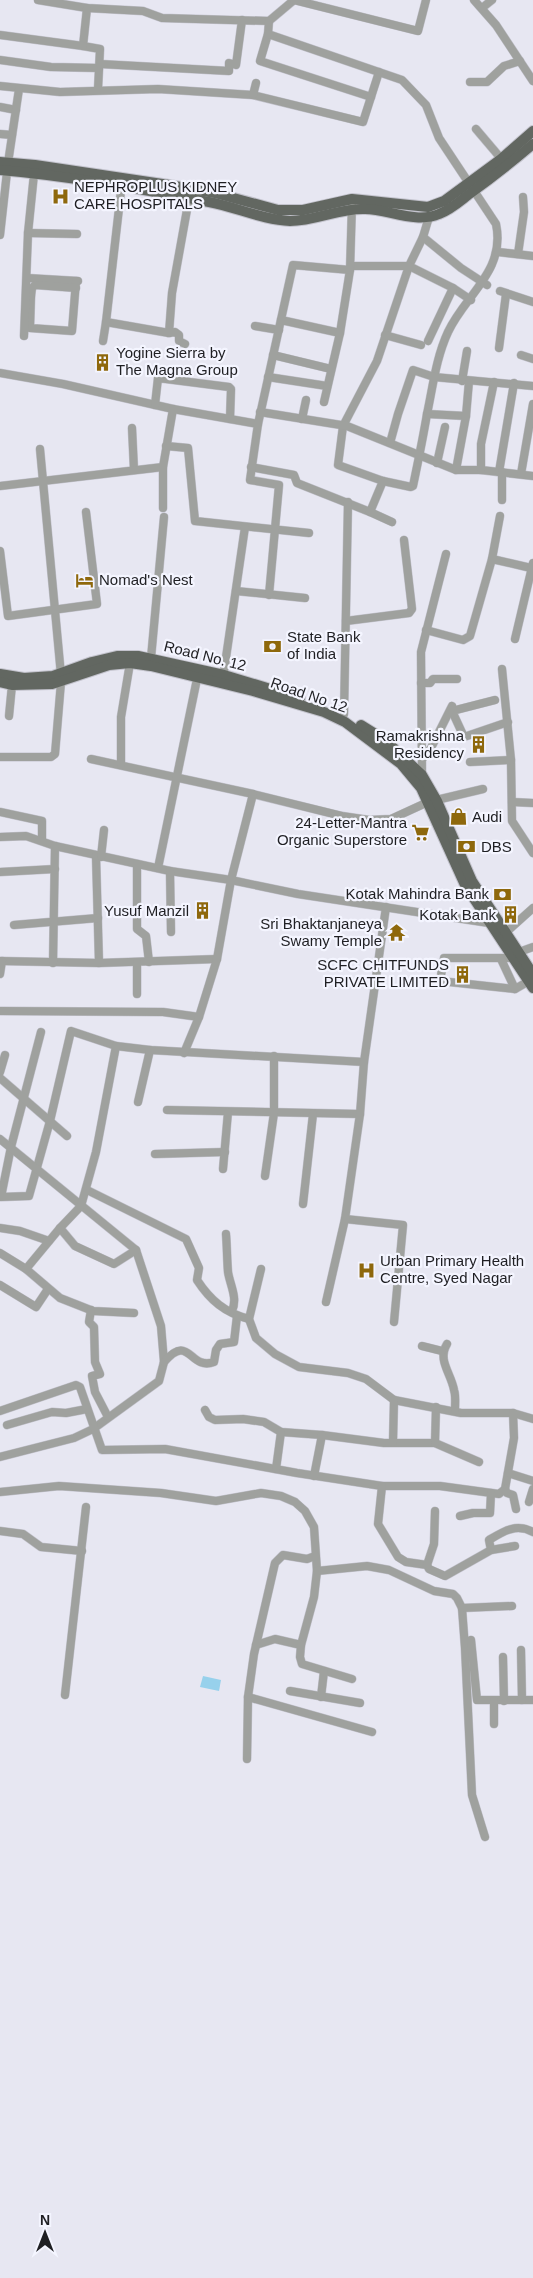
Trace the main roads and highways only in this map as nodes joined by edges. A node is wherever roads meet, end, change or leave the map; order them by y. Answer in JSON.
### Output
{"nodes":[{"id":1,"x":533,"y":131,"type":"edge"},
{"id":2,"x":533,"y":144,"type":"edge"},
{"id":3,"x":504,"y":162,"type":"junction"},
{"id":4,"x":4,"y":166,"type":"edge"},
{"id":5,"x":122,"y":182,"type":"junction"},
{"id":6,"x":472,"y":186,"type":"junction"},
{"id":7,"x":352,"y":204,"type":"junction"},
{"id":8,"x":0,"y":674,"type":"edge"},
{"id":9,"x":61,"y":679,"type":"junction"},
{"id":10,"x":223,"y":680,"type":"junction"},
{"id":11,"x":0,"y":682,"type":"edge"},
{"id":12,"x":433,"y":801,"type":"junction"},
{"id":13,"x":503,"y":935,"type":"junction"},
{"id":14,"x":516,"y":955,"type":"junction"},
{"id":15,"x":530,"y":963,"type":"edge"},
{"id":16,"x":532,"y":981,"type":"edge"}],
"edges":[{"from":1,"to":3,"type":"main road"},
{"from":2,"to":3,"type":"main road"},
{"from":3,"to":6,"type":"main road"},
{"from":4,"to":5,"type":"main road"},
{"from":4,"to":5,"type":"main road"},
{"from":5,"to":7,"type":"main road"},
{"from":6,"to":7,"type":"main road"},
{"from":6,"to":7,"type":"main road"},
{"from":8,"to":9,"type":"main road","name":"Road No. 12"},
{"from":9,"to":10,"type":"main road","name":"Road No 12"},
{"from":9,"to":10,"type":"main road","name":"Road No. 12"},
{"from":9,"to":11,"type":"main road","name":"Road No 12"},
{"from":10,"to":12,"type":"main road","name":"Road No 12"},
{"from":10,"to":12,"type":"main road","name":"Road No. 12"},
{"from":12,"to":13,"type":"main road","name":"Road No. 12"},
{"from":12,"to":13,"type":"main road","name":"Road No 12"},
{"from":13,"to":14,"type":"main road","name":"Road No. 12"},
{"from":14,"to":15,"type":"main road","name":"Road No. 12"},
{"from":14,"to":16,"type":"main road"},
{"from":15,"to":16,"type":"main road","name":"Road No. 12"}]}
